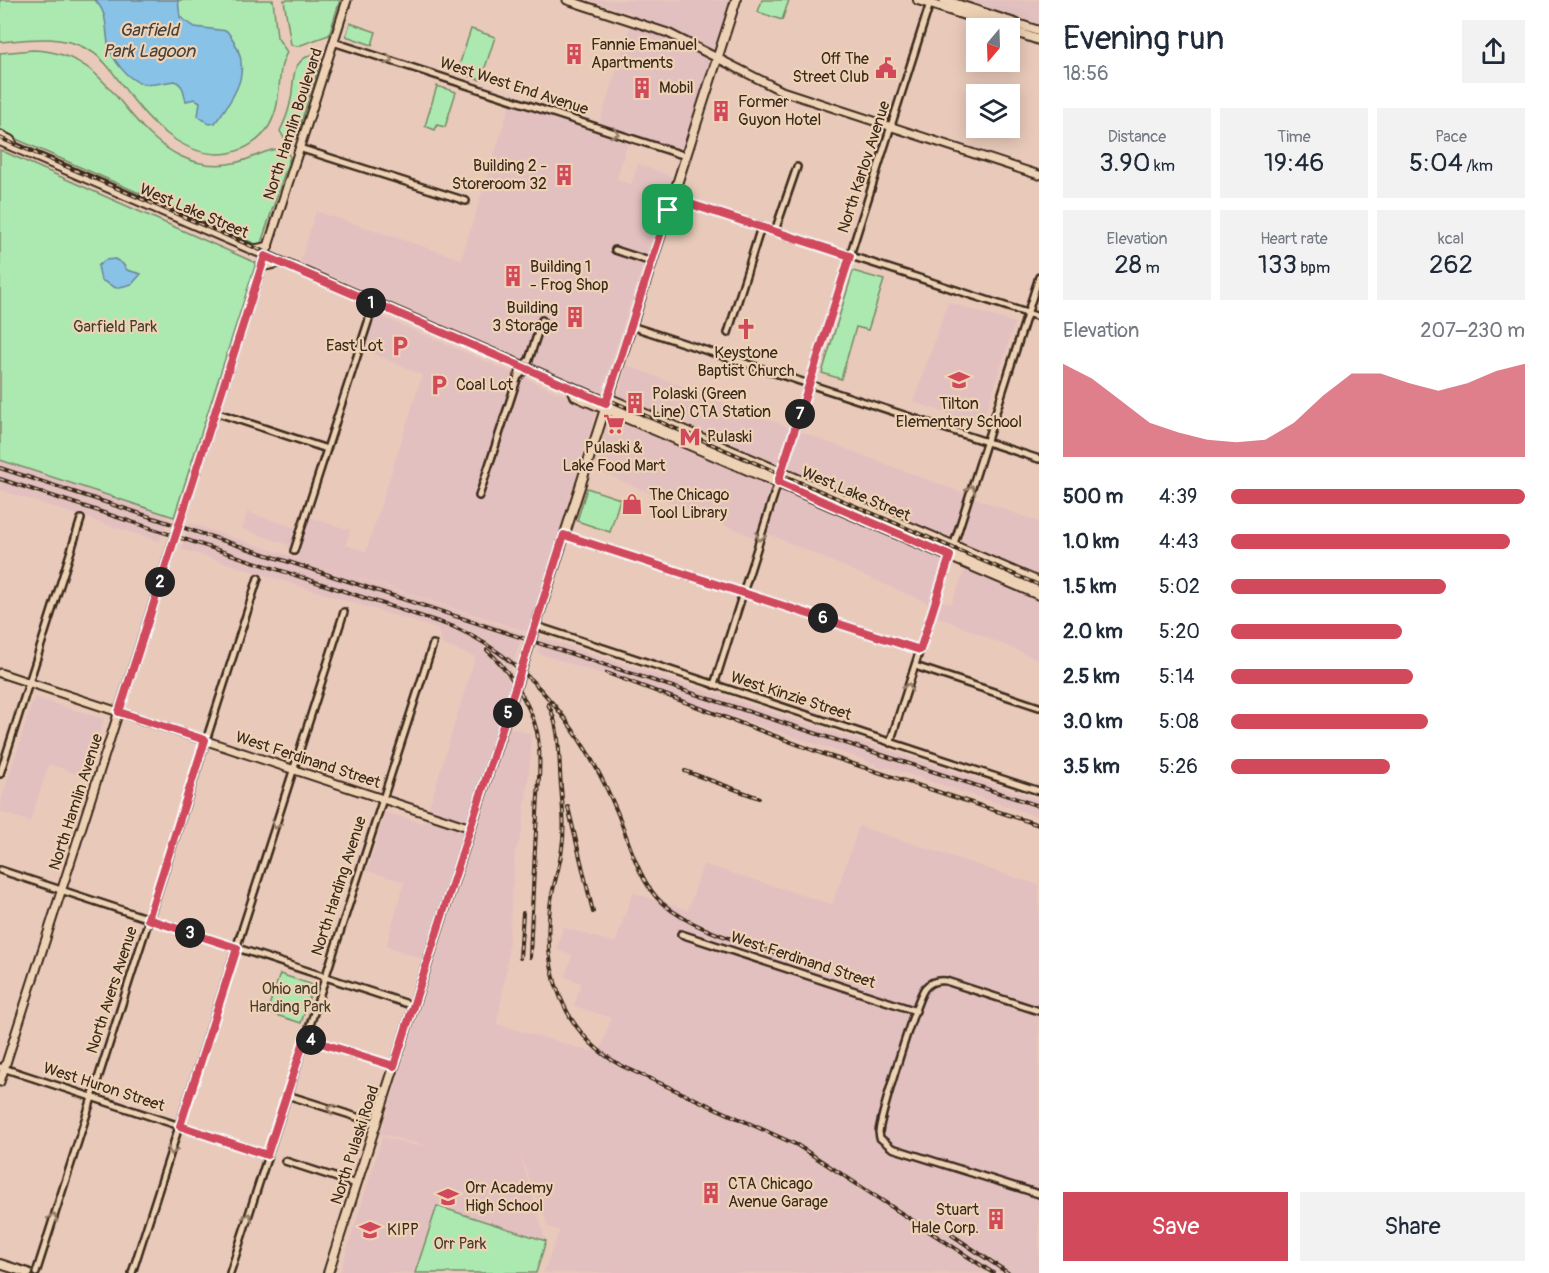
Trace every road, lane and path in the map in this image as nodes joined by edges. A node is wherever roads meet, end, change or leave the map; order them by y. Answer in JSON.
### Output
{"nodes":[{"id":1,"x":347,"y":0,"type":"edge"},
{"id":2,"x":567,"y":0,"type":"edge"},
{"id":3,"x":736,"y":0,"type":"edge"},
{"id":4,"x":918,"y":0,"type":"edge"},
{"id":5,"x":944,"y":0,"type":"edge"},
{"id":6,"x":931,"y":1,"type":"edge"},
{"id":7,"x":978,"y":18,"type":"edge"},
{"id":8,"x":1039,"y":31,"type":"edge"},
{"id":9,"x":1020,"y":33,"type":"edge"},
{"id":10,"x":1039,"y":40,"type":"edge"},
{"id":11,"x":333,"y":42,"type":"junction"},
{"id":12,"x":717,"y":58,"type":"junction"},
{"id":13,"x":891,"y":127,"type":"junction"},
{"id":14,"x":0,"y":135,"type":"edge"},
{"id":15,"x":0,"y":141,"type":"edge"},
{"id":16,"x":15,"y":148,"type":"junction"},
{"id":17,"x":299,"y":148,"type":"junction"},
{"id":18,"x":686,"y":156,"type":"junction"},
{"id":19,"x":796,"y":167,"type":"dead end"},
{"id":20,"x":1039,"y":175,"type":"edge"},
{"id":21,"x":672,"y":198,"type":"junction"},
{"id":22,"x":466,"y":201,"type":"dead end"},
{"id":23,"x":761,"y":226,"type":"junction"},
{"id":24,"x":775,"y":231,"type":"junction"},
{"id":25,"x":222,"y":238,"type":"junction"},
{"id":26,"x":268,"y":247,"type":"junction"},
{"id":27,"x":250,"y":250,"type":"junction"},
{"id":28,"x":615,"y":250,"type":"dead end"},
{"id":29,"x":850,"y":256,"type":"junction"},
{"id":30,"x":263,"y":261,"type":"junction"},
{"id":31,"x":652,"y":262,"type":"junction"},
{"id":32,"x":1039,"y":277,"type":"edge"},
{"id":33,"x":369,"y":302,"type":"junction"},
{"id":34,"x":380,"y":307,"type":"junction"},
{"id":35,"x":371,"y":313,"type":"junction"},
{"id":36,"x":1027,"y":314,"type":"junction"},
{"id":37,"x":1039,"y":317,"type":"edge"},
{"id":38,"x":542,"y":320,"type":"dead end"},
{"id":39,"x":631,"y":326,"type":"junction"},
{"id":40,"x":728,"y":333,"type":"dead end"},
{"id":41,"x":524,"y":368,"type":"junction"},
{"id":42,"x":809,"y":384,"type":"junction"},
{"id":43,"x":606,"y":403,"type":"junction"},
{"id":44,"x":215,"y":412,"type":"junction"},
{"id":45,"x":986,"y":442,"type":"junction"},
{"id":46,"x":327,"y":449,"type":"junction"},
{"id":47,"x":1039,"y":459,"type":"edge"},
{"id":48,"x":780,"y":476,"type":"junction"},
{"id":49,"x":479,"y":496,"type":"dead end"},
{"id":50,"x":81,"y":519,"type":"dead end"},
{"id":51,"x":564,"y":535,"type":"junction"},
{"id":52,"x":952,"y":550,"type":"junction"},
{"id":53,"x":294,"y":551,"type":"dead end"},
{"id":54,"x":258,"y":578,"type":"dead end"},
{"id":55,"x":1039,"y":582,"type":"edge"},
{"id":56,"x":1039,"y":588,"type":"edge"},
{"id":57,"x":743,"y":592,"type":"junction"},
{"id":58,"x":1039,"y":595,"type":"edge"},
{"id":59,"x":344,"y":612,"type":"dead end"},
{"id":60,"x":536,"y":626,"type":"junction"},
{"id":61,"x":433,"y":644,"type":"dead end"},
{"id":62,"x":920,"y":650,"type":"junction"},
{"id":63,"x":915,"y":666,"type":"junction"},
{"id":64,"x":0,"y":673,"type":"edge"},
{"id":65,"x":29,"y":682,"type":"junction"},
{"id":66,"x":714,"y":685,"type":"junction"},
{"id":67,"x":1039,"y":707,"type":"edge"},
{"id":68,"x":119,"y":712,"type":"junction"},
{"id":69,"x":205,"y":740,"type":"junction"},
{"id":70,"x":890,"y":743,"type":"junction"},
{"id":71,"x":294,"y":770,"type":"junction"},
{"id":72,"x":0,"y":774,"type":"edge"},
{"id":73,"x":1039,"y":791,"type":"edge"},
{"id":74,"x":381,"y":798,"type":"junction"},
{"id":75,"x":471,"y":828,"type":"junction"},
{"id":76,"x":0,"y":870,"type":"edge"},
{"id":77,"x":62,"y":890,"type":"junction"},
{"id":78,"x":148,"y":919,"type":"junction"},
{"id":79,"x":681,"y":934,"type":"dead end"},
{"id":80,"x":237,"y":948,"type":"junction"},
{"id":81,"x":325,"y":976,"type":"junction"},
{"id":82,"x":414,"y":1006,"type":"junction"},
{"id":83,"x":916,"y":1011,"type":"junction"},
{"id":84,"x":1039,"y":1011,"type":"edge"},
{"id":85,"x":305,"y":1038,"type":"junction"},
{"id":86,"x":394,"y":1066,"type":"junction"},
{"id":87,"x":2,"y":1068,"type":"edge"},
{"id":88,"x":0,"y":1082,"type":"edge"},
{"id":89,"x":287,"y":1095,"type":"junction"},
{"id":90,"x":92,"y":1097,"type":"junction"},
{"id":91,"x":376,"y":1123,"type":"junction"},
{"id":92,"x":180,"y":1126,"type":"junction"},
{"id":93,"x":267,"y":1155,"type":"junction"},
{"id":94,"x":285,"y":1161,"type":"dead end"},
{"id":95,"x":356,"y":1184,"type":"junction"},
{"id":96,"x":1039,"y":1194,"type":"edge"},
{"id":97,"x":0,"y":1264,"type":"edge"},
{"id":98,"x":28,"y":1273,"type":"edge"},
{"id":99,"x":36,"y":1273,"type":"edge"},
{"id":100,"x":132,"y":1273,"type":"edge"},
{"id":101,"x":230,"y":1273,"type":"edge"},
{"id":102,"x":328,"y":1273,"type":"edge"}],
"edges":[{"from":1,"to":11,"type":"street","name":"North Hamlin Boulevard"},
{"from":2,"to":12,"type":"street"},
{"from":3,"to":12,"type":"main road","name":"North Pulaski Road"},
{"from":4,"to":6,"type":"main road"},
{"from":5,"to":8,"type":"main road"},
{"from":6,"to":7,"type":"main road"},
{"from":6,"to":13,"type":"street","name":"North Karlov Avenue"},
{"from":9,"to":10,"type":"main road"},
{"from":11,"to":17,"type":"street","name":"North Hamlin Boulevard"},
{"from":11,"to":18,"type":"street","name":"West West End Avenue","one_way":true},
{"from":12,"to":13,"type":"street"},
{"from":12,"to":18,"type":"main road","name":"North Pulaski Road"},
{"from":13,"to":20,"type":"street"},
{"from":13,"to":29,"type":"street","name":"North Karlov Avenue"},
{"from":14,"to":16,"type":"main road"},
{"from":15,"to":16,"type":"main road","name":"West Lake Street"},
{"from":16,"to":25,"type":"main road","name":"West Lake Street"},
{"from":17,"to":22,"type":"street"},
{"from":17,"to":26,"type":"street","name":"North Hamlin Boulevard"},
{"from":18,"to":21,"type":"main road","name":"North Pulaski Road"},
{"from":19,"to":24,"type":"street"},
{"from":21,"to":23,"type":"street"},
{"from":21,"to":31,"type":"main road","name":"North Pulaski Road"},
{"from":23,"to":24,"type":"street"},
{"from":23,"to":40,"type":"street"},
{"from":24,"to":29,"type":"street"},
{"from":25,"to":27,"type":"main road","name":"West Lake Street"},
{"from":25,"to":30,"type":"main road"},
{"from":26,"to":27,"type":"main road"},
{"from":26,"to":30,"type":"street","name":"North Hamlin Boulevard"},
{"from":27,"to":30,"type":"main road","name":"West Lake Street"},
{"from":28,"to":31,"type":"street"},
{"from":29,"to":36,"type":"street"},
{"from":29,"to":42,"type":"street","name":"North Karlov Avenue"},
{"from":30,"to":33,"type":"main road","name":"West Lake Street"},
{"from":30,"to":44,"type":"street","name":"North Hamlin Avenue"},
{"from":31,"to":39,"type":"main road","name":"North Pulaski Road"},
{"from":32,"to":36,"type":"street"},
{"from":33,"to":34,"type":"main road","name":"West Lake Street"},
{"from":33,"to":35,"type":"street"},
{"from":34,"to":35,"type":"street"},
{"from":34,"to":41,"type":"main road","name":"West Lake Street"},
{"from":35,"to":46,"type":"street"},
{"from":36,"to":37,"type":"street"},
{"from":36,"to":45,"type":"street"},
{"from":38,"to":41,"type":"street"},
{"from":39,"to":42,"type":"street"},
{"from":39,"to":43,"type":"main road","name":"North Pulaski Road"},
{"from":41,"to":43,"type":"main road","name":"West Lake Street"},
{"from":41,"to":49,"type":"street"},
{"from":42,"to":45,"type":"street"},
{"from":42,"to":48,"type":"street","name":"North Karlov Avenue"},
{"from":43,"to":48,"type":"main road","name":"West Lake Street"},
{"from":43,"to":51,"type":"main road","name":"North Pulaski Road"},
{"from":44,"to":46,"type":"street"},
{"from":44,"to":68,"type":"street","name":"North Hamlin Avenue"},
{"from":45,"to":47,"type":"street"},
{"from":52,"to":45,"type":"street","one_way":true},
{"from":46,"to":53,"type":"street"},
{"from":48,"to":52,"type":"main road","name":"West Lake Street"},
{"from":48,"to":57,"type":"street","name":"North Karlov Avenue","one_way":true},
{"from":50,"to":65,"type":"street"},
{"from":51,"to":57,"type":"street"},
{"from":51,"to":60,"type":"main road","name":"North Pulaski Road"},
{"from":52,"to":55,"type":"main road","name":"West Lake Street"},
{"from":52,"to":56,"type":"main road","name":"West Lake Street"},
{"from":52,"to":58,"type":"main road","name":"West Lake Street"},
{"from":52,"to":62,"type":"street"},
{"from":54,"to":69,"type":"street","name":"North Avers Avenue"},
{"from":57,"to":62,"type":"street"},
{"from":57,"to":66,"type":"street","name":"North Karlov Avenue"},
{"from":59,"to":71,"type":"street"},
{"from":60,"to":66,"type":"street","name":"West Kinzie Street"},
{"from":60,"to":75,"type":"main road","name":"North Pulaski Road"},
{"from":61,"to":74,"type":"street","name":"North Harding Avenue"},
{"from":62,"to":63,"type":"street"},
{"from":63,"to":67,"type":"street"},
{"from":70,"to":63,"type":"street","one_way":true},
{"from":64,"to":65,"type":"street","name":"West Ferdinand Street"},
{"from":65,"to":68,"type":"street","name":"West Ferdinand Street"},
{"from":65,"to":72,"type":"street"},
{"from":66,"to":70,"type":"street","name":"West Kinzie Street"},
{"from":68,"to":69,"type":"street","name":"West Ferdinand Street"},
{"from":68,"to":77,"type":"street","name":"North Hamlin Avenue"},
{"from":69,"to":71,"type":"street","name":"West Ferdinand Street"},
{"from":69,"to":78,"type":"street","name":"North Avers Avenue"},
{"from":70,"to":73,"type":"street","name":"West Kinzie Street"},
{"from":71,"to":74,"type":"street","name":"West Ferdinand Street"},
{"from":71,"to":80,"type":"street","one_way":true},
{"from":74,"to":75,"type":"street","name":"West Ferdinand Street"},
{"from":74,"to":81,"type":"street","name":"North Harding Avenue"},
{"from":75,"to":82,"type":"main road","name":"North Pulaski Road"},
{"from":76,"to":77,"type":"street"},
{"from":77,"to":78,"type":"street"},
{"from":77,"to":87,"type":"street","name":"North Hamlin Avenue"},
{"from":78,"to":80,"type":"street"},
{"from":78,"to":90,"type":"street","name":"North Avers Avenue"},
{"from":79,"to":83,"type":"street","name":"West Ferdinand Street"},
{"from":80,"to":81,"type":"street"},
{"from":80,"to":92,"type":"street"},
{"from":81,"to":82,"type":"street"},
{"from":81,"to":85,"type":"street","name":"North Harding Avenue"},
{"from":82,"to":86,"type":"main road","name":"North Pulaski Road"},
{"from":83,"to":84,"type":"street"},
{"from":83,"to":96,"type":"street"},
{"from":85,"to":86,"type":"street"},
{"from":85,"to":89,"type":"street","name":"North Harding Avenue"},
{"from":86,"to":91,"type":"main road","name":"North Pulaski Road"},
{"from":87,"to":88,"type":"street","name":"North Hamlin Avenue"},
{"from":87,"to":90,"type":"street","name":"West Huron Street"},
{"from":91,"to":89,"type":"street","one_way":true},
{"from":89,"to":93,"type":"street","name":"North Harding Avenue"},
{"from":90,"to":92,"type":"street","name":"West Huron Street"},
{"from":99,"to":90,"type":"street","name":"North Avers Avenue","one_way":true},
{"from":91,"to":95,"type":"main road","name":"North Pulaski Road"},
{"from":92,"to":93,"type":"street","name":"West Huron Street"},
{"from":92,"to":100,"type":"street","one_way":true},
{"from":101,"to":93,"type":"street","name":"North Harding Avenue","one_way":true},
{"from":94,"to":95,"type":"street"},
{"from":95,"to":102,"type":"main road","name":"North Pulaski Road"},
{"from":97,"to":98,"type":"main road"}]}
